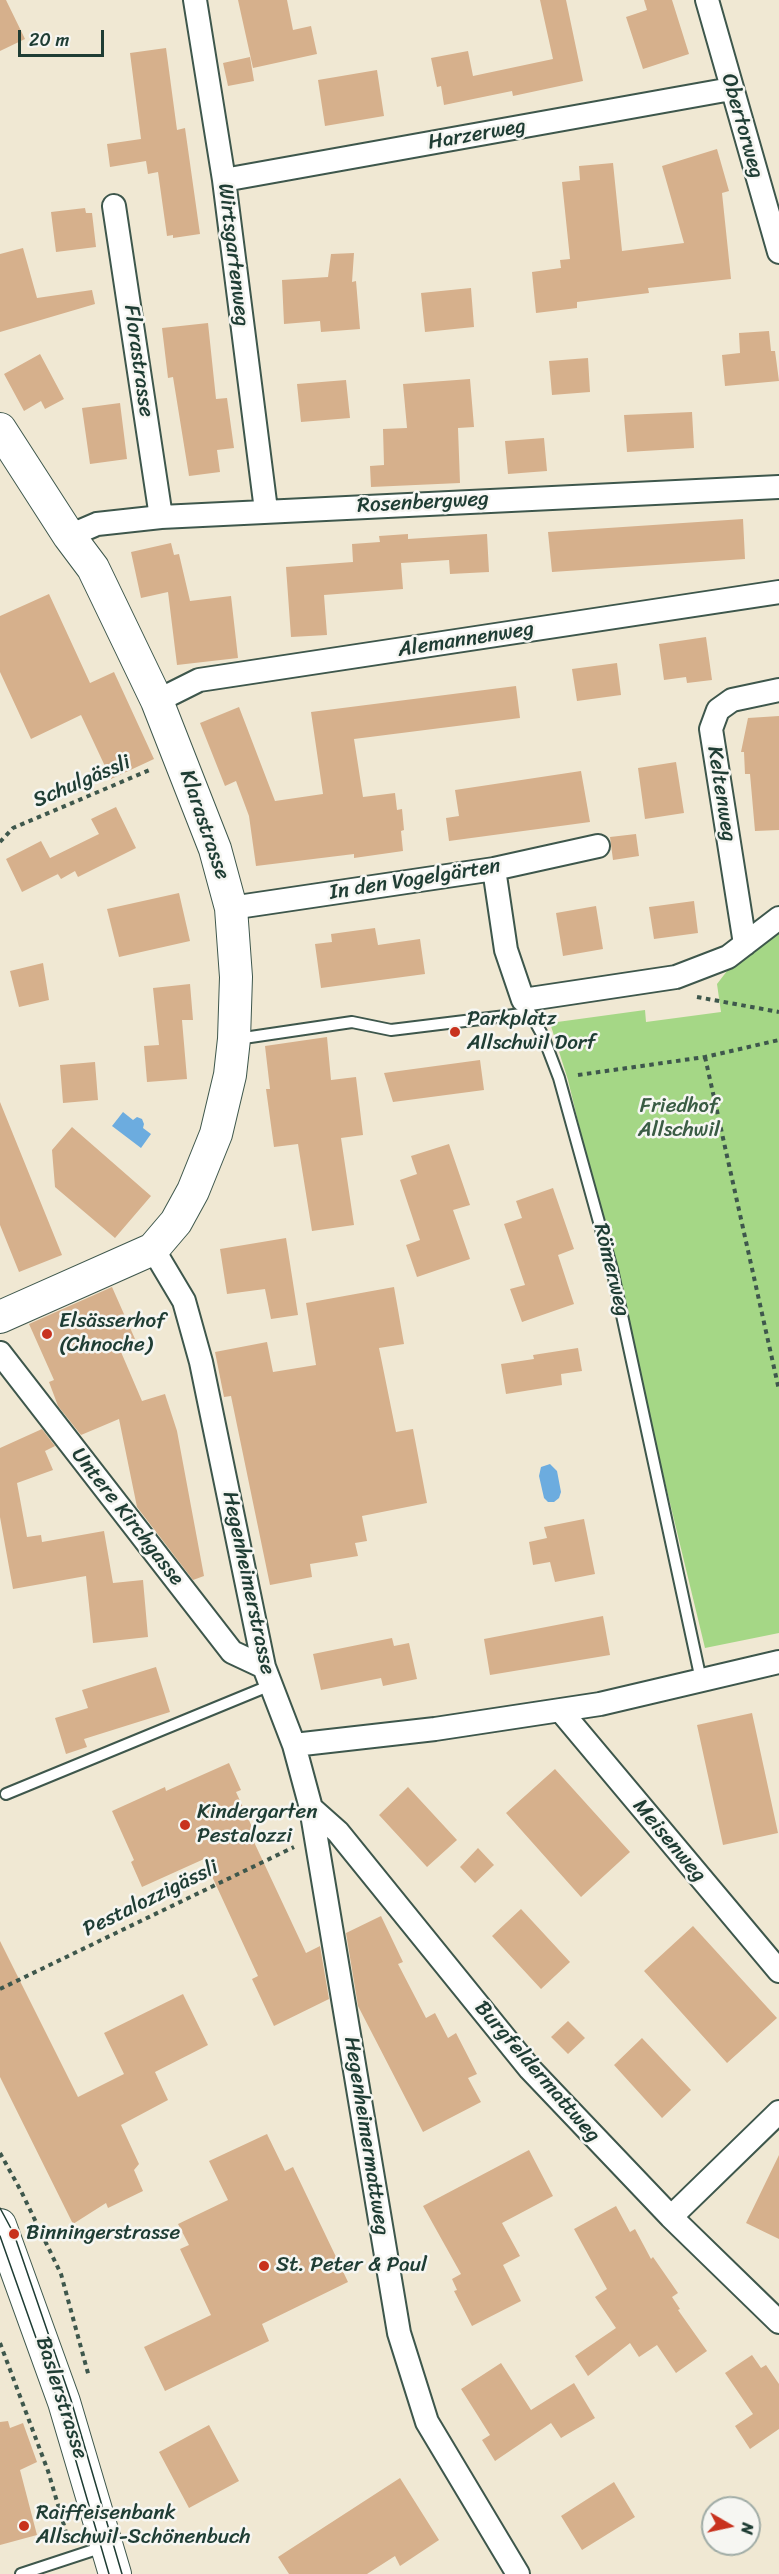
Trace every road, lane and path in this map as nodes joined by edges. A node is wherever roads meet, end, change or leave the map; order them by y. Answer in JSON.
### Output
{"nodes":[{"id":1,"x":195,"y":0,"type":"edge"},
{"id":2,"x":707,"y":0,"type":"edge"},
{"id":3,"x":731,"y":89,"type":"junction"},
{"id":4,"x":224,"y":180,"type":"junction"},
{"id":5,"x":114,"y":206,"type":"dead end"},
{"id":6,"x":779,"y":252,"type":"edge"},
{"id":7,"x":0,"y":429,"type":"edge"},
{"id":8,"x":779,"y":487,"type":"edge"},
{"id":9,"x":266,"y":510,"type":"junction"},
{"id":10,"x":161,"y":517,"type":"junction"},
{"id":11,"x":69,"y":536,"type":"junction"},
{"id":12,"x":779,"y":592,"type":"edge"},
{"id":13,"x":779,"y":690,"type":"edge"},
{"id":14,"x":157,"y":701,"type":"junction"},
{"id":15,"x":180,"y":757,"type":"junction"},
{"id":16,"x":0,"y":842,"type":"edge"},
{"id":17,"x":598,"y":846,"type":"dead end"},
{"id":18,"x":494,"y":869,"type":"junction"},
{"id":19,"x":231,"y":908,"type":"junction"},
{"id":20,"x":779,"y":918,"type":"edge"},
{"id":21,"x":745,"y":944,"type":"junction"},
{"id":22,"x":676,"y":977,"type":"junction"},
{"id":23,"x":526,"y":1007,"type":"junction"},
{"id":24,"x":779,"y":1012,"type":"edge"},
{"id":25,"x":234,"y":1039,"type":"junction"},
{"id":26,"x":779,"y":1040,"type":"edge"},
{"id":27,"x":705,"y":1057,"type":"junction"},
{"id":28,"x":559,"y":1078,"type":"junction"},
{"id":29,"x":153,"y":1249,"type":"junction"},
{"id":30,"x":0,"y":1317,"type":"edge"},
{"id":31,"x":0,"y":1353,"type":"edge"},
{"id":32,"x":779,"y":1390,"type":"edge"},
{"id":33,"x":779,"y":1662,"type":"edge"},
{"id":34,"x":267,"y":1676,"type":"junction"},
{"id":35,"x":701,"y":1680,"type":"junction"},
{"id":36,"x":560,"y":1710,"type":"junction"},
{"id":37,"x":294,"y":1745,"type":"junction"},
{"id":38,"x":6,"y":1794,"type":"dead end"},
{"id":39,"x":311,"y":1808,"type":"junction"},
{"id":40,"x":316,"y":1837,"type":"junction"},
{"id":41,"x":779,"y":1971,"type":"edge"},
{"id":42,"x":0,"y":1989,"type":"edge"},
{"id":43,"x":779,"y":2112,"type":"edge"},
{"id":44,"x":671,"y":2217,"type":"junction"},
{"id":45,"x":0,"y":2225,"type":"edge"},
{"id":46,"x":779,"y":2322,"type":"edge"},
{"id":47,"x":0,"y":2343,"type":"edge"},
{"id":48,"x":74,"y":2556,"type":"junction"},
{"id":49,"x":111,"y":2560,"type":"edge"},
{"id":50,"x":21,"y":2574,"type":"edge"},
{"id":51,"x":518,"y":2574,"type":"edge"}],
"edges":[{"from":1,"to":4,"type":"street","name":"Wirtsgartenweg"},
{"from":2,"to":3,"type":"street","name":"Obertorweg"},
{"from":3,"to":4,"type":"street","name":"Harzerweg"},
{"from":3,"to":6,"type":"street","name":"Obertorweg"},
{"from":4,"to":9,"type":"street","name":"Wirtsgartenweg"},
{"from":5,"to":10,"type":"street","name":"Florastrasse"},
{"from":7,"to":11,"type":"street","name":"Klarastrasse"},
{"from":8,"to":9,"type":"street","name":"Rosenbergweg"},
{"from":9,"to":10,"type":"street","name":"Rosenbergweg"},
{"from":10,"to":11,"type":"street","name":"Rosenbergweg"},
{"from":11,"to":14,"type":"street","name":"Klarastrasse"},
{"from":12,"to":14,"type":"street","name":"Alemannenweg"},
{"from":13,"to":21,"type":"street","name":"Keltenweg"},
{"from":14,"to":15,"type":"street","name":"Klarastrasse"},
{"from":15,"to":16,"type":"path","name":"Schulgässli"},
{"from":15,"to":19,"type":"street","name":"Klarastrasse"},
{"from":17,"to":18,"type":"street","name":"In den Vogelgärten"},
{"from":18,"to":19,"type":"street","name":"In den Vogelgärten"},
{"from":18,"to":23,"type":"street","name":"Römerweg"},
{"from":19,"to":25,"type":"street","name":"Klarastrasse"},
{"from":20,"to":21,"type":"street"},
{"from":21,"to":22,"type":"street"},
{"from":22,"to":23,"type":"street"},
{"from":22,"to":24,"type":"path"},
{"from":23,"to":25,"type":"lane"},
{"from":23,"to":28,"type":"lane","name":"Römerweg"},
{"from":25,"to":29,"type":"street","name":"Klarastrasse"},
{"from":26,"to":27,"type":"path"},
{"from":27,"to":28,"type":"path"},
{"from":27,"to":32,"type":"path"},
{"from":28,"to":35,"type":"lane","name":"Römerweg"},
{"from":29,"to":30,"type":"street"},
{"from":29,"to":34,"type":"street","name":"Hegenheimerstrasse"},
{"from":31,"to":34,"type":"street","name":"Untere Kirchgasse"},
{"from":33,"to":35,"type":"street"},
{"from":34,"to":37,"type":"street","name":"Hegenheimerstrasse"},
{"from":34,"to":38,"type":"lane"},
{"from":35,"to":36,"type":"street"},
{"from":36,"to":37,"type":"street"},
{"from":36,"to":41,"type":"street","name":"Meisenweg"},
{"from":37,"to":39,"type":"street","name":"Hegenheimermattweg"},
{"from":39,"to":40,"type":"street","name":"Hegenheimermattweg"},
{"from":39,"to":44,"type":"street","name":"Burgfeldermattweg"},
{"from":40,"to":42,"type":"path","name":"Pestalozzigässli"},
{"from":40,"to":51,"type":"street","name":"Hegenheimermattweg"},
{"from":43,"to":44,"type":"street"},
{"from":44,"to":46,"type":"street","name":"Burgfeldermattweg"},
{"from":45,"to":49,"type":"street","name":"Baslerstrasse"},
{"from":47,"to":48,"type":"path"},
{"from":48,"to":49,"type":"lane"},
{"from":48,"to":50,"type":"lane"}]}
